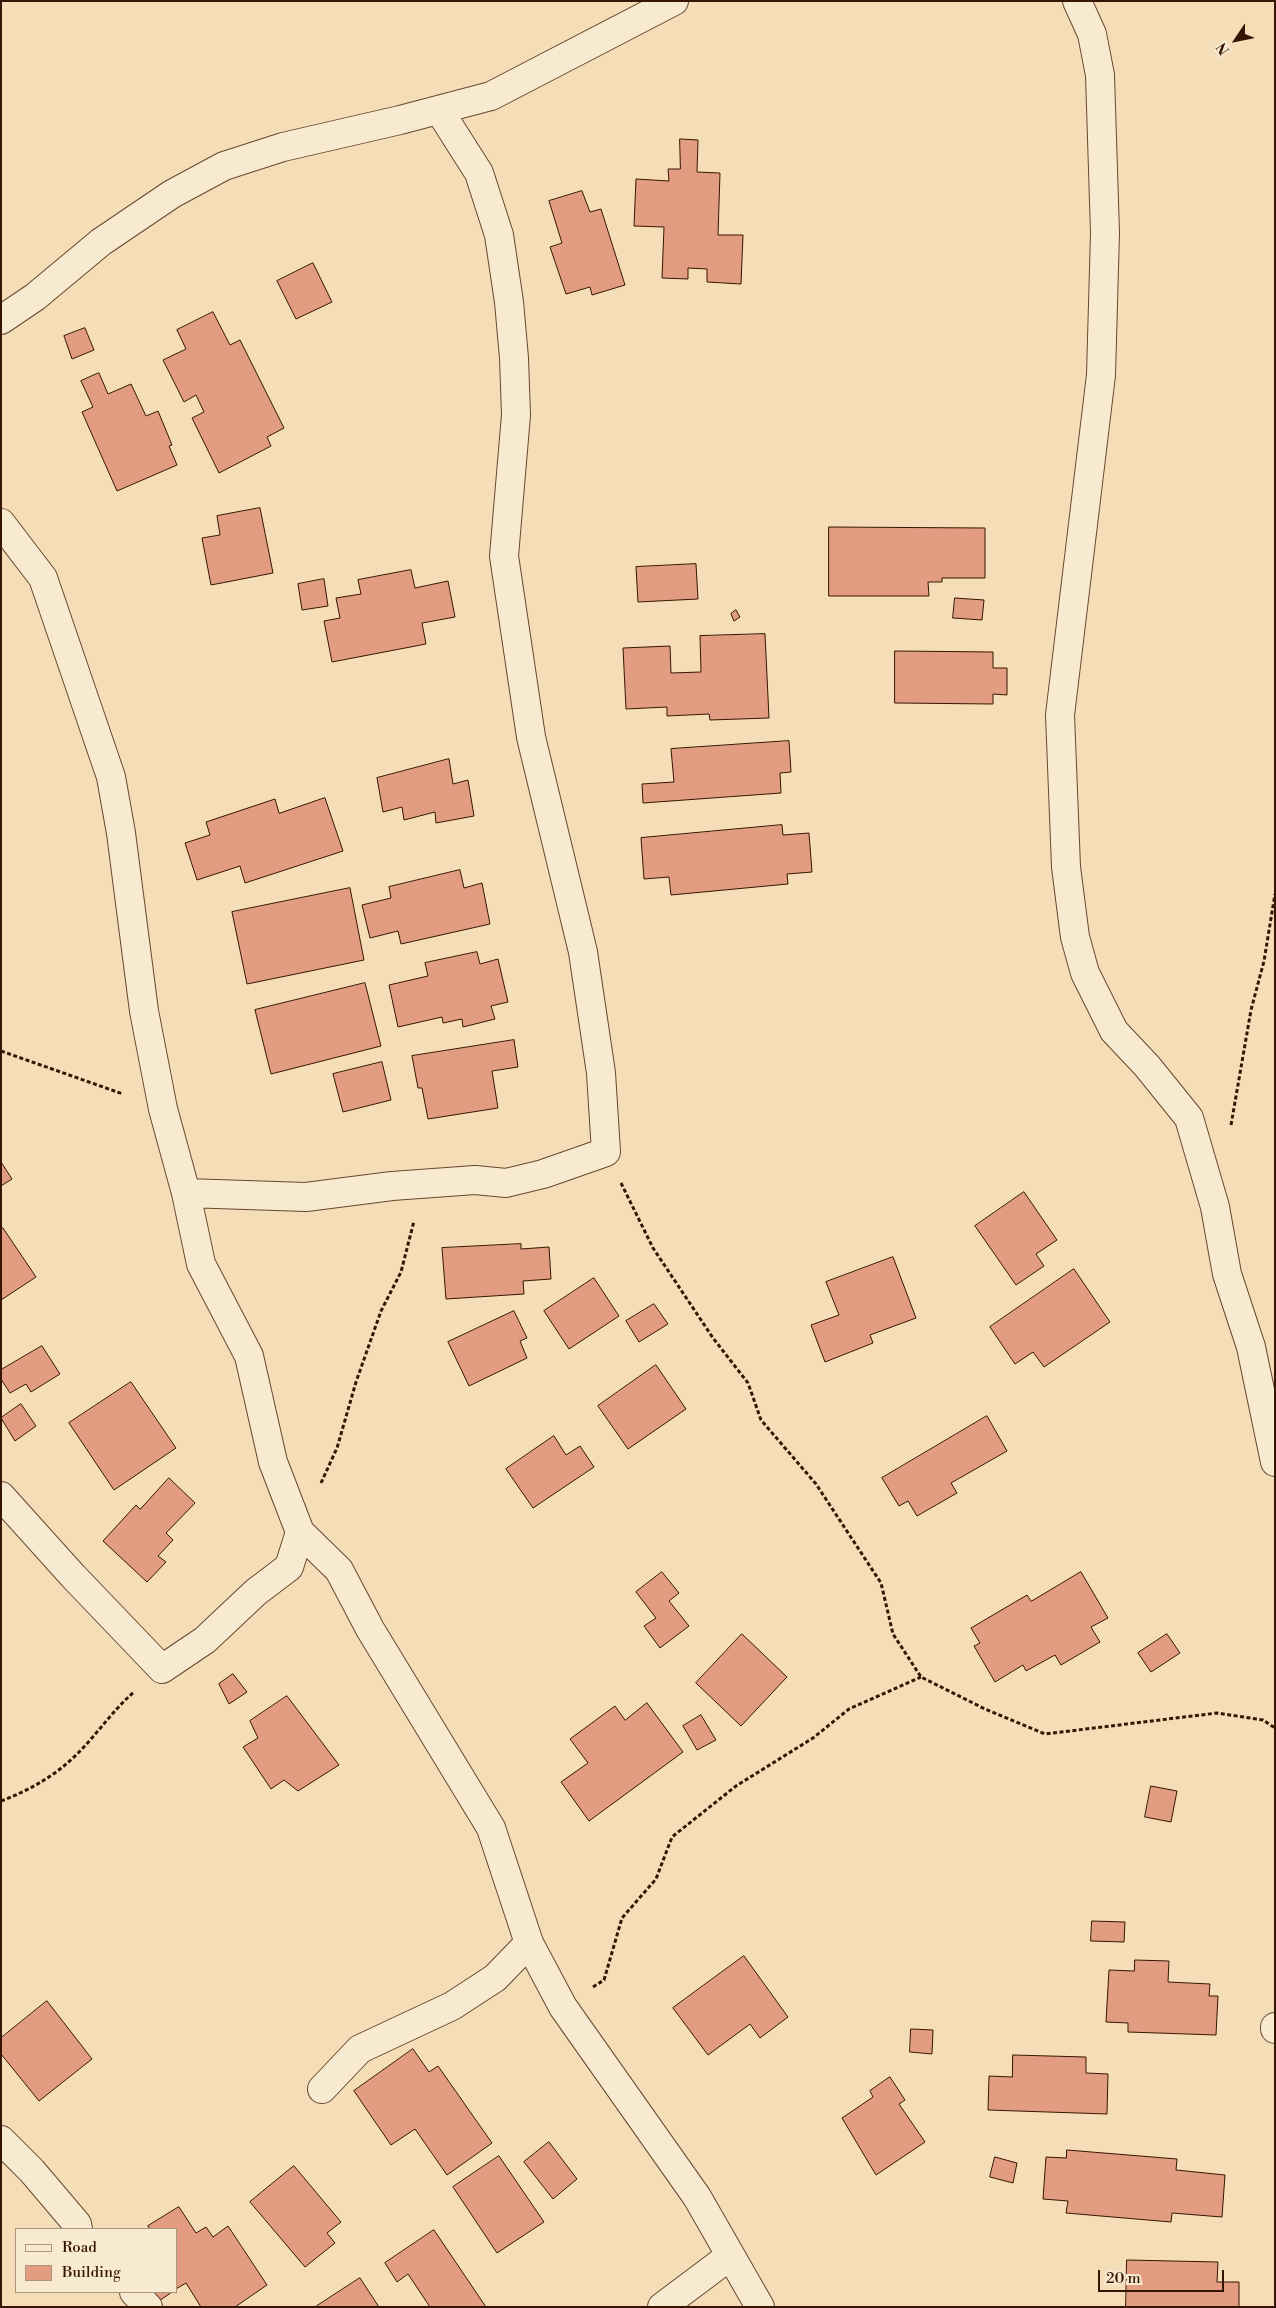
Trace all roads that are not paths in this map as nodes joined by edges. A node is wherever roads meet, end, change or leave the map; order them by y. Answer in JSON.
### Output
{"nodes":[{"id":1,"x":674,"y":1,"type":"edge"},
{"id":2,"x":1077,"y":1,"type":"edge"},
{"id":3,"x":439,"y":110,"type":"junction"},
{"id":4,"x":1,"y":320,"type":"edge"},
{"id":5,"x":1,"y":523,"type":"edge"},
{"id":6,"x":186,"y":1193,"type":"junction"},
{"id":7,"x":1275,"y":1462,"type":"edge"},
{"id":8,"x":1,"y":1496,"type":"edge"},
{"id":9,"x":300,"y":1532,"type":"junction"},
{"id":10,"x":529,"y":1943,"type":"junction"},
{"id":11,"x":322,"y":2089,"type":"dead end"},
{"id":12,"x":1,"y":2140,"type":"edge"},
{"id":13,"x":78,"y":2228,"type":"edge"},
{"id":14,"x":730,"y":2256,"type":"junction"},
{"id":15,"x":135,"y":2293,"type":"edge"},
{"id":16,"x":148,"y":2307,"type":"edge"},
{"id":17,"x":662,"y":2307,"type":"edge"},
{"id":18,"x":760,"y":2307,"type":"edge"}],
"edges":[{"from":1,"to":3,"type":"street"},
{"from":2,"to":7,"type":"street"},
{"from":3,"to":4,"type":"street"},
{"from":3,"to":6,"type":"street"},
{"from":5,"to":6,"type":"street"},
{"from":6,"to":9,"type":"street"},
{"from":8,"to":9,"type":"street"},
{"from":9,"to":10,"type":"street"},
{"from":10,"to":11,"type":"street"},
{"from":10,"to":14,"type":"street"},
{"from":12,"to":13,"type":"street"},
{"from":14,"to":17,"type":"street"},
{"from":14,"to":18,"type":"street"},
{"from":15,"to":16,"type":"street"}]}
